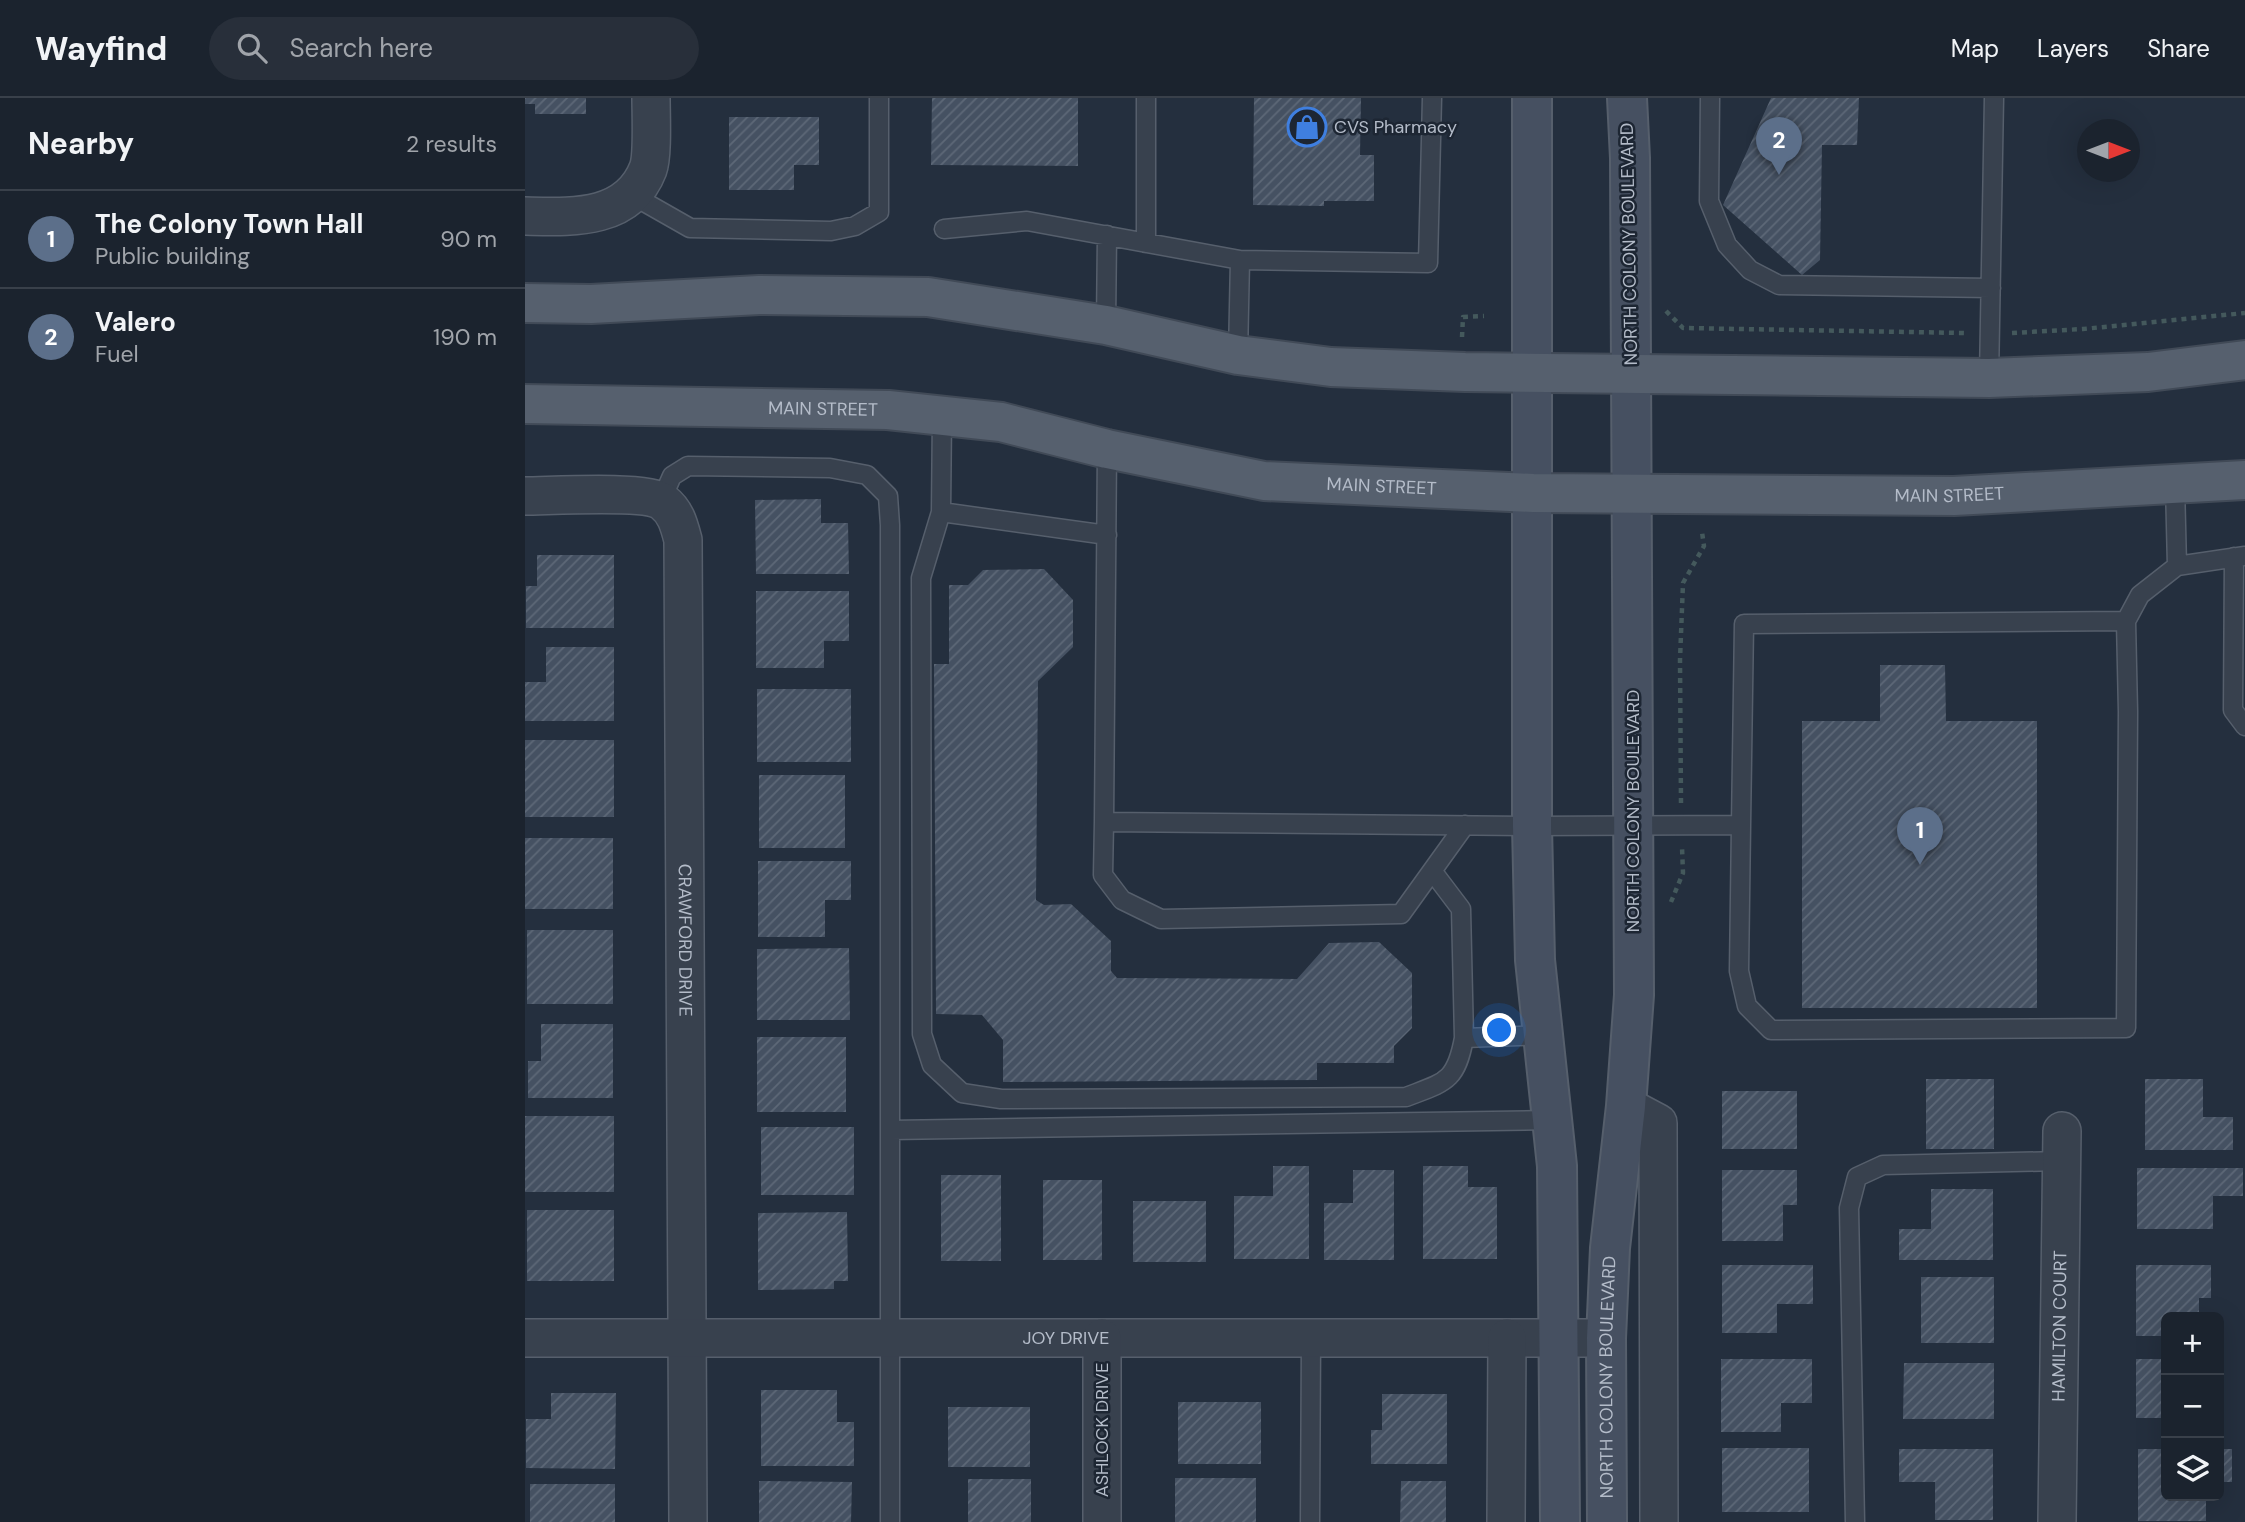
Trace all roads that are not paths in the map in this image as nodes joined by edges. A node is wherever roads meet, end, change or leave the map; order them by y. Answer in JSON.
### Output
{"nodes":[{"id":1,"x":651,"y":98,"type":"edge"},
{"id":2,"x":879,"y":98,"type":"edge"},
{"id":3,"x":1146,"y":98,"type":"edge"},
{"id":4,"x":1432,"y":98,"type":"edge"},
{"id":5,"x":1532,"y":98,"type":"edge"},
{"id":6,"x":1626,"y":98,"type":"edge"},
{"id":7,"x":1710,"y":98,"type":"edge"},
{"id":8,"x":1994,"y":98,"type":"edge"},
{"id":9,"x":632,"y":195,"type":"junction"},
{"id":10,"x":525,"y":216,"type":"edge"},
{"id":11,"x":944,"y":229,"type":"dead end"},
{"id":12,"x":1107,"y":235,"type":"junction"},
{"id":13,"x":1146,"y":243,"type":"junction"},
{"id":14,"x":1240,"y":260,"type":"junction"},
{"id":15,"x":1991,"y":288,"type":"junction"},
{"id":16,"x":525,"y":303,"type":"edge"},
{"id":17,"x":1106,"y":325,"type":"junction"},
{"id":18,"x":1238,"y":355,"type":"junction"},
{"id":19,"x":2245,"y":360,"type":"edge"},
{"id":20,"x":1532,"y":374,"type":"junction"},
{"id":21,"x":1631,"y":374,"type":"junction"},
{"id":22,"x":1989,"y":378,"type":"junction"},
{"id":23,"x":525,"y":404,"type":"edge"},
{"id":24,"x":942,"y":416,"type":"junction"},
{"id":25,"x":1107,"y":449,"type":"junction"},
{"id":26,"x":2245,"y":461,"type":"edge"},
{"id":27,"x":2210,"y":482,"type":"edge"},
{"id":28,"x":1533,"y":493,"type":"junction"},
{"id":29,"x":1632,"y":493,"type":"junction"},
{"id":30,"x":525,"y":496,"type":"edge"},
{"id":31,"x":661,"y":501,"type":"junction"},
{"id":32,"x":941,"y":512,"type":"junction"},
{"id":33,"x":1107,"y":535,"type":"junction"},
{"id":34,"x":2239,"y":556,"type":"edge"},
{"id":35,"x":2177,"y":566,"type":"junction"},
{"id":36,"x":2126,"y":621,"type":"junction"},
{"id":37,"x":2245,"y":726,"type":"edge"},
{"id":38,"x":1104,"y":822,"type":"junction"},
{"id":39,"x":1632,"y":824,"type":"junction"},
{"id":40,"x":1465,"y":825,"type":"junction"},
{"id":41,"x":1741,"y":825,"type":"junction"},
{"id":42,"x":1532,"y":826,"type":"junction"},
{"id":43,"x":1433,"y":872,"type":"junction"},
{"id":44,"x":1543,"y":1035,"type":"junction"},
{"id":45,"x":1464,"y":1038,"type":"junction"},
{"id":46,"x":1626,"y":1106,"type":"junction"},
{"id":47,"x":1552,"y":1121,"type":"junction"},
{"id":48,"x":891,"y":1130,"type":"junction"},
{"id":49,"x":2061,"y":1146,"type":"joint"},
{"id":50,"x":525,"y":1338,"type":"edge"},
{"id":51,"x":686,"y":1338,"type":"junction"},
{"id":52,"x":889,"y":1338,"type":"junction"},
{"id":53,"x":1102,"y":1338,"type":"junction"},
{"id":54,"x":1311,"y":1338,"type":"junction"},
{"id":55,"x":1507,"y":1338,"type":"junction"},
{"id":56,"x":1558,"y":1338,"type":"junction"},
{"id":57,"x":1606,"y":1338,"type":"junction"},
{"id":58,"x":688,"y":1522,"type":"edge"},
{"id":59,"x":890,"y":1522,"type":"edge"},
{"id":60,"x":1102,"y":1522,"type":"edge"},
{"id":61,"x":1310,"y":1522,"type":"edge"},
{"id":62,"x":1506,"y":1522,"type":"edge"},
{"id":63,"x":1560,"y":1522,"type":"edge"},
{"id":64,"x":1607,"y":1522,"type":"edge"},
{"id":65,"x":1659,"y":1522,"type":"edge"},
{"id":66,"x":1855,"y":1522,"type":"edge"},
{"id":67,"x":2057,"y":1522,"type":"edge"}],
"edges":[{"from":1,"to":9,"type":"street"},
{"from":2,"to":9,"type":"lane"},
{"from":3,"to":13,"type":"lane"},
{"from":4,"to":14,"type":"lane"},
{"from":5,"to":20,"type":"main road"},
{"from":6,"to":21,"type":"main road","name":"NORTH COLONY BOULEVARD"},
{"from":7,"to":15,"type":"lane"},
{"from":8,"to":15,"type":"lane"},
{"from":9,"to":10,"type":"street"},
{"from":11,"to":12,"type":"lane"},
{"from":12,"to":13,"type":"lane"},
{"from":12,"to":17,"type":"lane"},
{"from":13,"to":14,"type":"lane"},
{"from":14,"to":18,"type":"lane"},
{"from":15,"to":22,"type":"lane"},
{"from":16,"to":17,"type":"main road"},
{"from":17,"to":18,"type":"main road"},
{"from":18,"to":20,"type":"main road"},
{"from":19,"to":22,"type":"main road"},
{"from":20,"to":21,"type":"main road"},
{"from":20,"to":28,"type":"main road"},
{"from":21,"to":22,"type":"main road"},
{"from":21,"to":29,"type":"main road","name":"NORTH COLONY BOULEVARD"},
{"from":23,"to":24,"type":"main road","name":"MAIN STREET"},
{"from":24,"to":25,"type":"main road","name":"MAIN STREET"},
{"from":24,"to":32,"type":"lane"},
{"from":25,"to":28,"type":"main road","name":"MAIN STREET"},
{"from":25,"to":33,"type":"lane"},
{"from":26,"to":27,"type":"main road"},
{"from":27,"to":29,"type":"main road","name":"MAIN STREET"},
{"from":27,"to":35,"type":"lane"},
{"from":28,"to":29,"type":"main road","name":"MAIN STREET"},
{"from":28,"to":42,"type":"main road"},
{"from":29,"to":39,"type":"main road","name":"NORTH COLONY BOULEVARD"},
{"from":30,"to":31,"type":"street"},
{"from":31,"to":48,"type":"lane"},
{"from":31,"to":51,"type":"street","name":"CRAWFORD DRIVE"},
{"from":32,"to":33,"type":"lane"},
{"from":32,"to":45,"type":"lane"},
{"from":33,"to":38,"type":"lane"},
{"from":34,"to":35,"type":"lane"},
{"from":34,"to":37,"type":"lane"},
{"from":35,"to":36,"type":"lane"},
{"from":36,"to":41,"type":"lane"},
{"from":36,"to":41,"type":"lane"},
{"from":38,"to":40,"type":"lane"},
{"from":38,"to":43,"type":"lane"},
{"from":39,"to":41,"type":"lane"},
{"from":39,"to":42,"type":"lane"},
{"from":39,"to":46,"type":"main road","name":"NORTH COLONY BOULEVARD"},
{"from":40,"to":42,"type":"lane"},
{"from":40,"to":43,"type":"lane"},
{"from":42,"to":44,"type":"main road"},
{"from":43,"to":45,"type":"lane"},
{"from":44,"to":45,"type":"lane"},
{"from":44,"to":47,"type":"main road"},
{"from":46,"to":57,"type":"main road","name":"NORTH COLONY BOULEVARD"},
{"from":46,"to":65,"type":"street"},
{"from":47,"to":48,"type":"lane"},
{"from":47,"to":56,"type":"main road"},
{"from":48,"to":52,"type":"lane"},
{"from":49,"to":66,"type":"lane"},
{"from":49,"to":67,"type":"street","name":"HAMILTON COURT"},
{"from":50,"to":51,"type":"street","name":"JOY DRIVE"},
{"from":51,"to":52,"type":"street","name":"JOY DRIVE"},
{"from":51,"to":58,"type":"street","name":"CRAWFORD DRIVE"},
{"from":52,"to":53,"type":"street","name":"JOY DRIVE"},
{"from":52,"to":59,"type":"lane"},
{"from":53,"to":54,"type":"street","name":"JOY DRIVE"},
{"from":53,"to":60,"type":"street","name":"ASHLOCK DRIVE"},
{"from":54,"to":55,"type":"street","name":"JOY DRIVE"},
{"from":54,"to":61,"type":"lane"},
{"from":55,"to":56,"type":"street","name":"JOY DRIVE"},
{"from":55,"to":62,"type":"street"},
{"from":56,"to":57,"type":"street","name":"JOY DRIVE"},
{"from":56,"to":63,"type":"main road"},
{"from":57,"to":64,"type":"main road","name":"NORTH COLONY BOULEVARD"}]}
